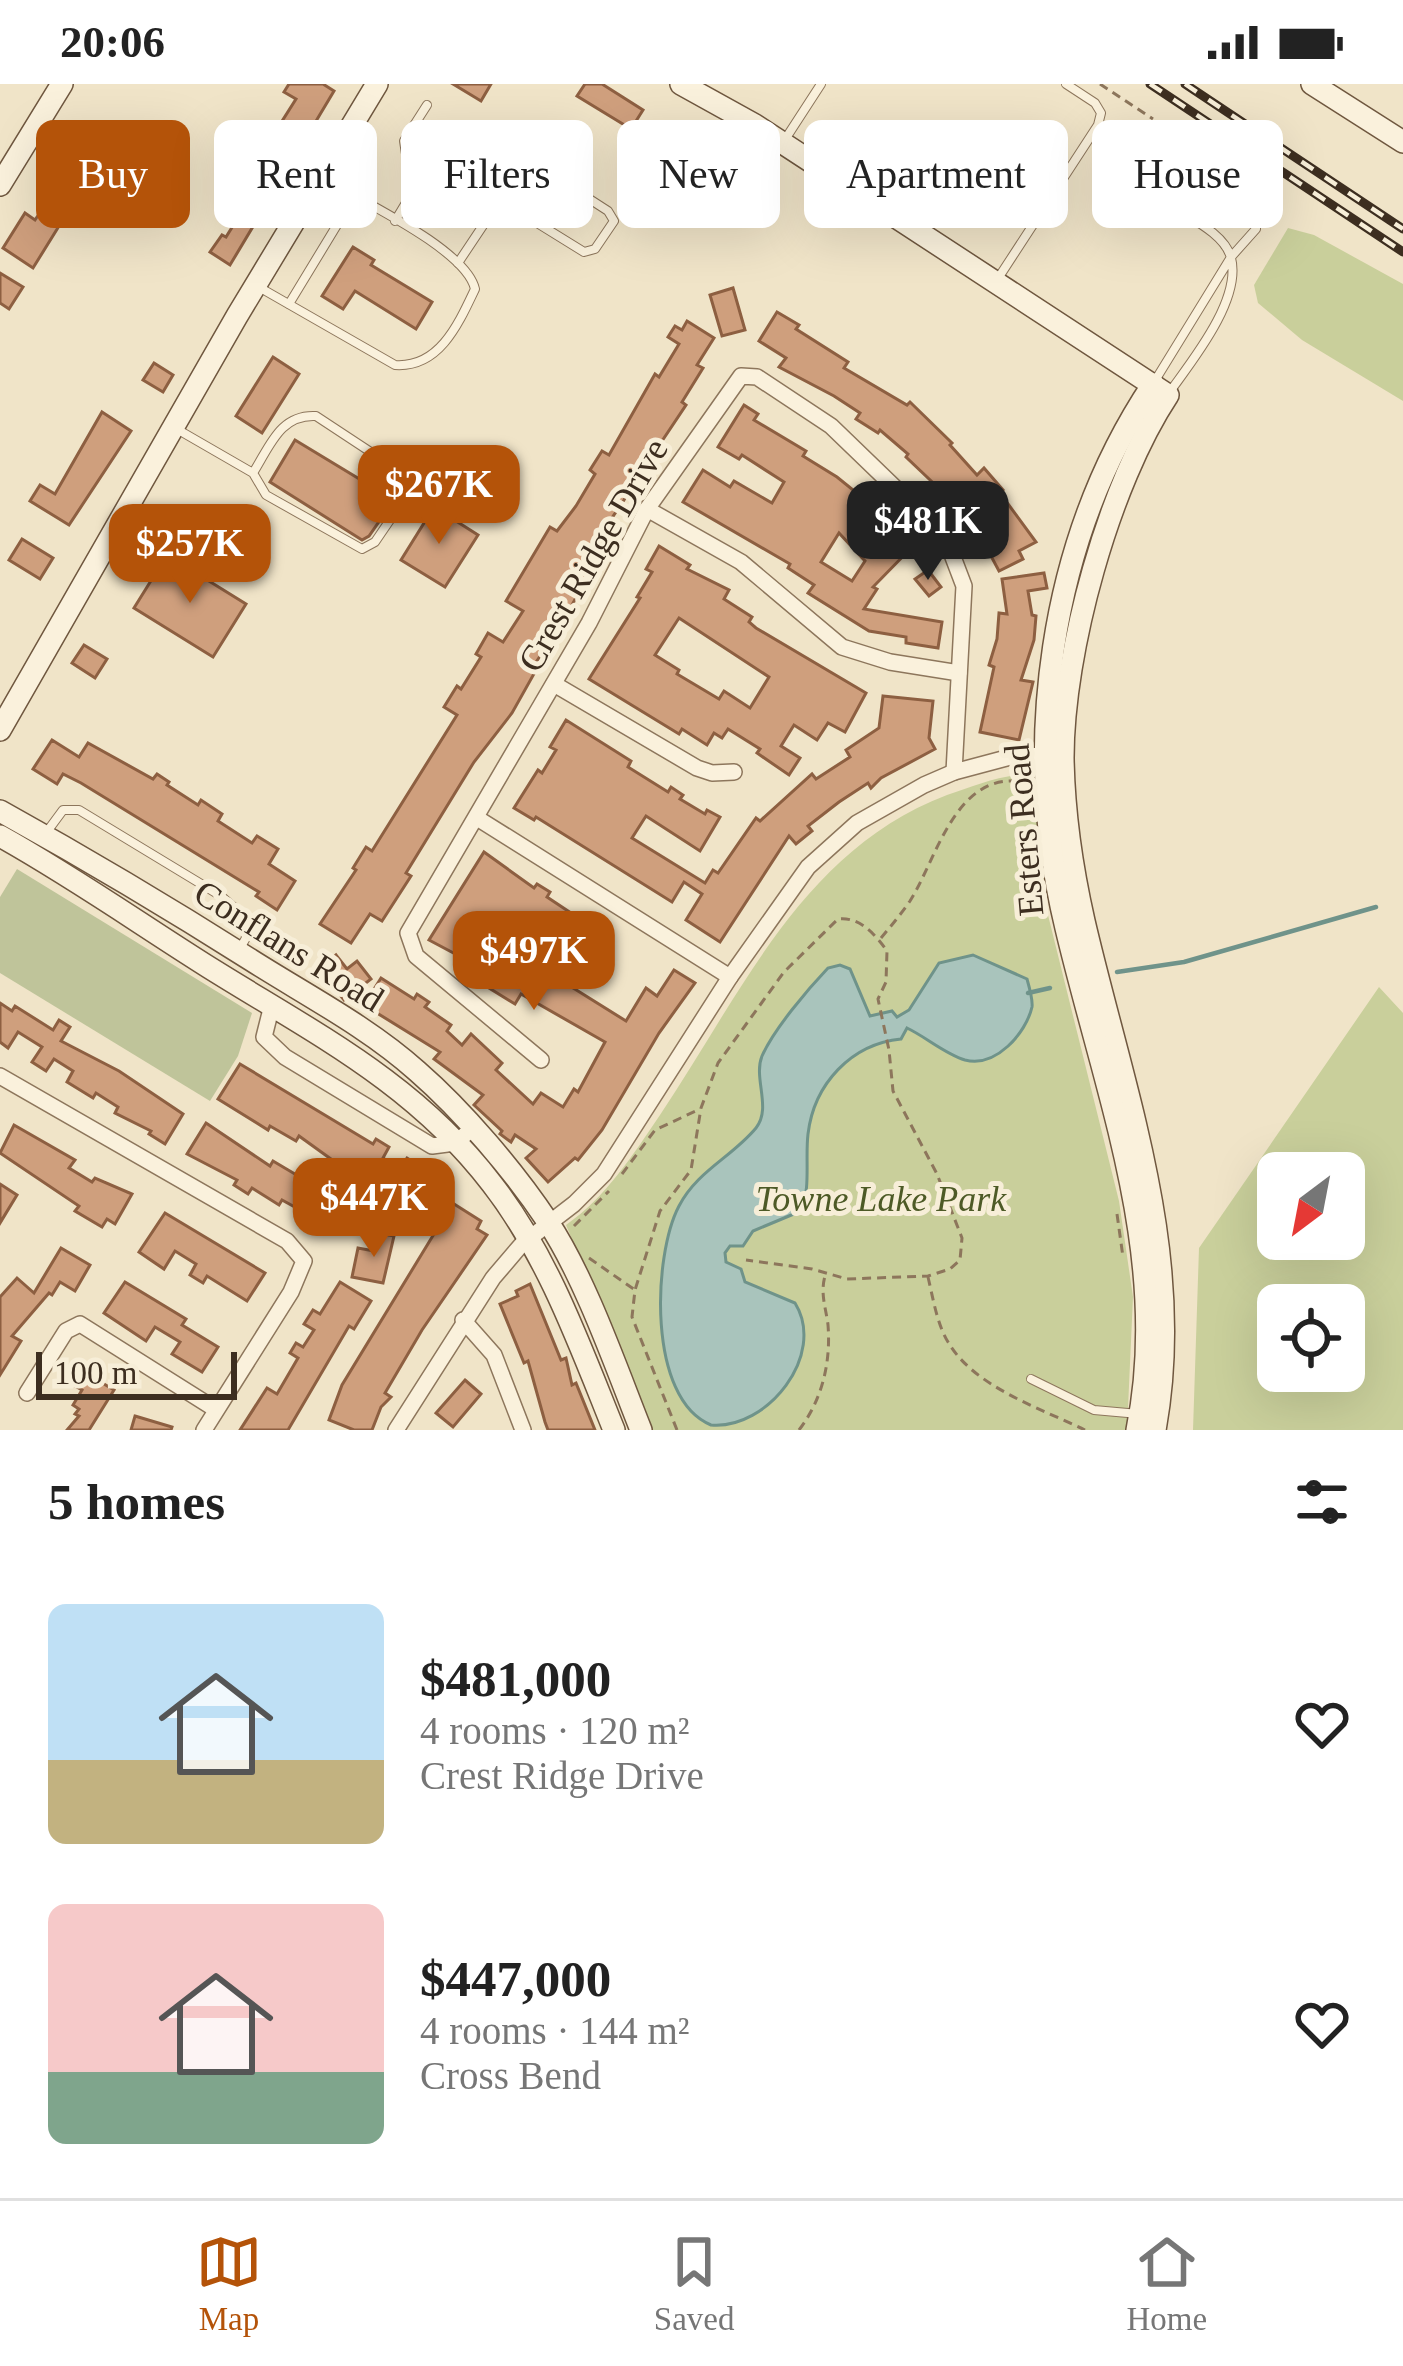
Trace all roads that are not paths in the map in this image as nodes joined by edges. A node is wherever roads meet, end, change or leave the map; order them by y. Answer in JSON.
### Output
{"nodes":[{"id":1,"x":62,"y":84,"type":"edge"},
{"id":2,"x":377,"y":84,"type":"edge"},
{"id":3,"x":681,"y":84,"type":"edge"},
{"id":4,"x":821,"y":84,"type":"edge"},
{"id":5,"x":1066,"y":84,"type":"edge"},
{"id":6,"x":1312,"y":84,"type":"edge"},
{"id":7,"x":427,"y":105,"type":"dead end"},
{"id":8,"x":356,"y":120,"type":"edge"},
{"id":9,"x":1403,"y":142,"type":"edge"},
{"id":10,"x":783,"y":143,"type":"junction"},
{"id":11,"x":7,"y":158,"type":"edge"},
{"id":12,"x":0,"y":185,"type":"edge"},
{"id":13,"x":500,"y":200,"type":"joint"},
{"id":14,"x":377,"y":210,"type":"edge"},
{"id":15,"x":394,"y":220,"type":"junction"},
{"id":16,"x":291,"y":228,"type":"edge"},
{"id":17,"x":335,"y":228,"type":"edge"},
{"id":18,"x":481,"y":228,"type":"edge"},
{"id":19,"x":1231,"y":257,"type":"junction"},
{"id":20,"x":458,"y":263,"type":"junction"},
{"id":21,"x":996,"y":282,"type":"junction"},
{"id":22,"x":256,"y":285,"type":"junction"},
{"id":23,"x":289,"y":304,"type":"junction"},
{"id":24,"x":1161,"y":389,"type":"junction"},
{"id":25,"x":174,"y":427,"type":"junction"},
{"id":26,"x":253,"y":473,"type":"junction"},
{"id":27,"x":647,"y":508,"type":"junction"},
{"id":28,"x":959,"y":673,"type":"junction"},
{"id":29,"x":554,"y":684,"type":"junction"},
{"id":30,"x":0,"y":730,"type":"edge"},
{"id":31,"x":1053,"y":755,"type":"junction"},
{"id":32,"x":734,"y":772,"type":"dead end"},
{"id":33,"x":954,"y":772,"type":"junction"},
{"id":34,"x":0,"y":812,"type":"edge"},
{"id":35,"x":477,"y":818,"type":"junction"},
{"id":36,"x":0,"y":836,"type":"edge"},
{"id":37,"x":44,"y":836,"type":"junction"},
{"id":38,"x":24,"y":849,"type":"junction"},
{"id":39,"x":0,"y":854,"type":"edge"},
{"id":40,"x":238,"y":952,"type":"junction"},
{"id":41,"x":730,"y":977,"type":"junction"},
{"id":42,"x":272,"y":1005,"type":"junction"},
{"id":43,"x":542,"y":1060,"type":"dead end"},
{"id":44,"x":2,"y":1081,"type":"edge"},
{"id":45,"x":464,"y":1136,"type":"junction"},
{"id":46,"x":549,"y":1223,"type":"junction"},
{"id":47,"x":529,"y":1239,"type":"junction"},
{"id":48,"x":463,"y":1320,"type":"junction"},
{"id":49,"x":1030,"y":1379,"type":"dead end"},
{"id":50,"x":27,"y":1393,"type":"dead end"},
{"id":51,"x":215,"y":1409,"type":"junction"},
{"id":52,"x":1148,"y":1423,"type":"edge"},
{"id":53,"x":204,"y":1430,"type":"edge"},
{"id":54,"x":396,"y":1430,"type":"edge"},
{"id":55,"x":523,"y":1430,"type":"edge"},
{"id":56,"x":614,"y":1430,"type":"edge"},
{"id":57,"x":641,"y":1430,"type":"edge"}],
"edges":[{"from":1,"to":11,"type":"street"},
{"from":2,"to":8,"type":"street"},
{"from":3,"to":10,"type":"street"},
{"from":4,"to":10,"type":"lane"},
{"from":5,"to":21,"type":"lane"},
{"from":6,"to":9,"type":"street"},
{"from":7,"to":15,"type":"lane"},
{"from":10,"to":21,"type":"street"},
{"from":11,"to":12,"type":"street"},
{"from":13,"to":13,"type":"lane"},
{"from":14,"to":15,"type":"lane"},
{"from":15,"to":20,"type":"lane"},
{"from":16,"to":22,"type":"street"},
{"from":17,"to":23,"type":"lane"},
{"from":18,"to":20,"type":"lane"},
{"from":19,"to":19,"type":"lane","name":"Esters Road"},
{"from":19,"to":24,"type":"lane","name":"Esters Road"},
{"from":19,"to":24,"type":"lane","name":"Esters Road"},
{"from":20,"to":23,"type":"lane"},
{"from":21,"to":24,"type":"street"},
{"from":22,"to":23,"type":"lane"},
{"from":22,"to":25,"type":"street"},
{"from":24,"to":31,"type":"street","name":"Esters Road"},
{"from":25,"to":26,"type":"lane"},
{"from":25,"to":30,"type":"street"},
{"from":26,"to":26,"type":"lane"},
{"from":27,"to":28,"type":"street"},
{"from":27,"to":28,"type":"street","name":"Crest Ridge Drive"},
{"from":27,"to":29,"type":"street","name":"Crest Ridge Drive"},
{"from":28,"to":33,"type":"street","name":"Crest Ridge Drive"},
{"from":29,"to":32,"type":"street"},
{"from":29,"to":35,"type":"street","name":"Crest Ridge Drive"},
{"from":31,"to":33,"type":"street"},
{"from":31,"to":52,"type":"street","name":"Esters Road"},
{"from":33,"to":41,"type":"street"},
{"from":34,"to":37,"type":"street","name":"Conflans Road"},
{"from":35,"to":41,"type":"street"},
{"from":35,"to":43,"type":"street","name":"Crest Ridge Drive"},
{"from":36,"to":38,"type":"street","name":"Conflans Road"},
{"from":37,"to":40,"type":"street","name":"Conflans Road"},
{"from":37,"to":40,"type":"lane"},
{"from":38,"to":39,"type":"street"},
{"from":38,"to":42,"type":"street","name":"Conflans Road"},
{"from":40,"to":45,"type":"street","name":"Conflans Road"},
{"from":41,"to":46,"type":"street"},
{"from":42,"to":45,"type":"street","name":"Conflans Road"},
{"from":42,"to":45,"type":"street"},
{"from":44,"to":51,"type":"street"},
{"from":45,"to":46,"type":"street","name":"Conflans Road"},
{"from":45,"to":47,"type":"street","name":"Conflans Road"},
{"from":46,"to":47,"type":"street"},
{"from":46,"to":57,"type":"street","name":"Conflans Road"},
{"from":47,"to":48,"type":"street"},
{"from":47,"to":56,"type":"street","name":"Conflans Road"},
{"from":48,"to":54,"type":"street"},
{"from":48,"to":55,"type":"street"},
{"from":49,"to":52,"type":"lane"},
{"from":50,"to":51,"type":"street"},
{"from":51,"to":53,"type":"street"}]}
